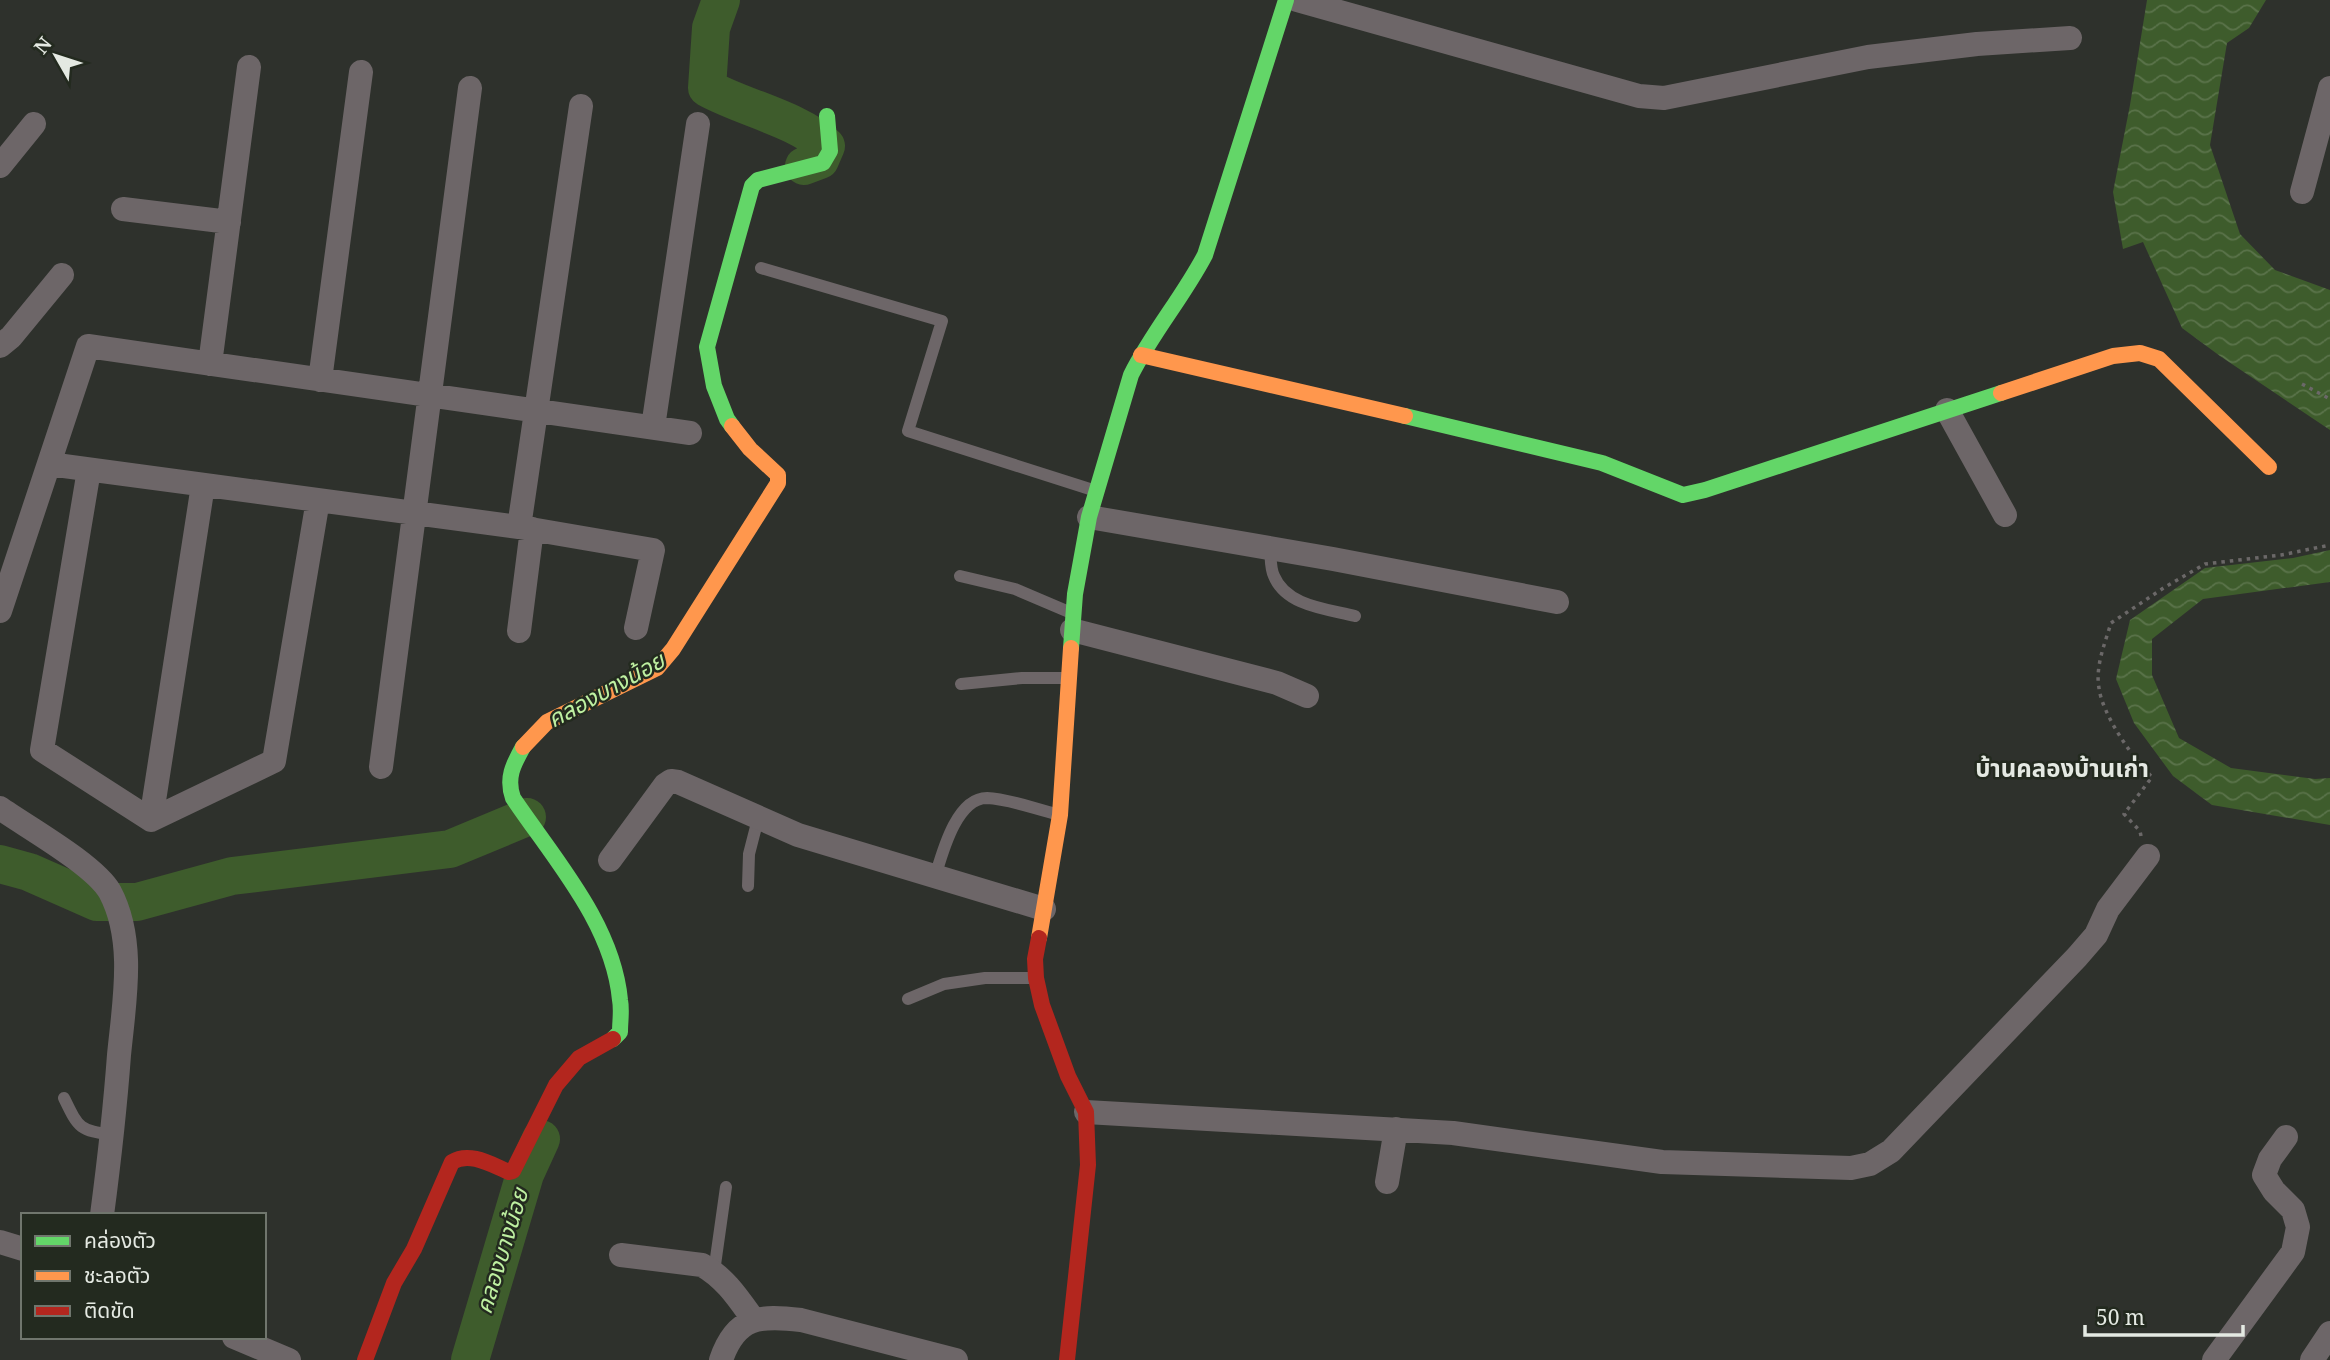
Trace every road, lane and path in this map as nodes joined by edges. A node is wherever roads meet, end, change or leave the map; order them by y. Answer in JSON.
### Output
{"nodes":[{"id":1,"x":1286,"y":0,"type":"edge"},
{"id":2,"x":1297,"y":0,"type":"edge"},
{"id":3,"x":2070,"y":38,"type":"dead end"},
{"id":4,"x":249,"y":67,"type":"dead end"},
{"id":5,"x":361,"y":72,"type":"dead end"},
{"id":6,"x":470,"y":88,"type":"dead end"},
{"id":7,"x":2330,"y":88,"type":"edge"},
{"id":8,"x":581,"y":106,"type":"dead end"},
{"id":9,"x":827,"y":116,"type":"dead end"},
{"id":10,"x":34,"y":124,"type":"dead end"},
{"id":11,"x":698,"y":124,"type":"dead end"},
{"id":12,"x":0,"y":166,"type":"edge"},
{"id":13,"x":2302,"y":192,"type":"dead end"},
{"id":14,"x":123,"y":209,"type":"dead end"},
{"id":15,"x":229,"y":222,"type":"junction"},
{"id":16,"x":761,"y":268,"type":"dead end"},
{"id":17,"x":62,"y":275,"type":"dead end"},
{"id":18,"x":0,"y":346,"type":"edge"},
{"id":19,"x":1141,"y":355,"type":"junction"},
{"id":20,"x":210,"y":364,"type":"junction"},
{"id":21,"x":320,"y":380,"type":"junction"},
{"id":22,"x":2302,"y":384,"type":"dead end"},
{"id":23,"x":430,"y":396,"type":"junction"},
{"id":24,"x":2330,"y":398,"type":"edge"},
{"id":25,"x":1947,"y":410,"type":"junction"},
{"id":26,"x":536,"y":412,"type":"junction"},
{"id":27,"x":653,"y":427,"type":"junction"},
{"id":28,"x":690,"y":433,"type":"dead end"},
{"id":29,"x":49,"y":464,"type":"junction"},
{"id":30,"x":2269,"y":467,"type":"dead end"},
{"id":31,"x":89,"y":470,"type":"junction"},
{"id":32,"x":203,"y":485,"type":"junction"},
{"id":33,"x":1096,"y":491,"type":"junction"},
{"id":34,"x":318,"y":500,"type":"junction"},
{"id":35,"x":415,"y":513,"type":"junction"},
{"id":36,"x":2005,"y":515,"type":"dead end"},
{"id":37,"x":1089,"y":517,"type":"junction"},
{"id":38,"x":526,"y":528,"type":"junction"},
{"id":39,"x":2330,"y":545,"type":"edge"},
{"id":40,"x":1270,"y":548,"type":"junction"},
{"id":41,"x":960,"y":576,"type":"dead end"},
{"id":42,"x":1557,"y":603,"type":"dead end"},
{"id":43,"x":0,"y":611,"type":"edge"},
{"id":44,"x":1354,"y":616,"type":"dead end"},
{"id":45,"x":1073,"y":622,"type":"junction"},
{"id":46,"x":636,"y":628,"type":"dead end"},
{"id":47,"x":519,"y":631,"type":"dead end"},
{"id":48,"x":1068,"y":678,"type":"junction"},
{"id":49,"x":961,"y":684,"type":"dead end"},
{"id":50,"x":1307,"y":696,"type":"dead end"},
{"id":51,"x":381,"y":767,"type":"dead end"},
{"id":52,"x":0,"y":808,"type":"edge"},
{"id":53,"x":1060,"y":815,"type":"junction"},
{"id":54,"x":758,"y":819,"type":"junction"},
{"id":55,"x":151,"y":820,"type":"junction"},
{"id":56,"x":2148,"y":856,"type":"joint"},
{"id":57,"x":610,"y":860,"type":"dead end"},
{"id":58,"x":935,"y":877,"type":"junction"},
{"id":59,"x":748,"y":886,"type":"dead end"},
{"id":60,"x":1044,"y":909,"type":"junction"},
{"id":61,"x":1036,"y":978,"type":"junction"},
{"id":62,"x":908,"y":999,"type":"dead end"},
{"id":63,"x":64,"y":1098,"type":"dead end"},
{"id":64,"x":1086,"y":1112,"type":"junction"},
{"id":65,"x":1396,"y":1129,"type":"junction"},
{"id":66,"x":113,"y":1135,"type":"junction"},
{"id":67,"x":2286,"y":1138,"type":"dead end"},
{"id":68,"x":1387,"y":1182,"type":"dead end"},
{"id":69,"x":726,"y":1187,"type":"dead end"},
{"id":70,"x":102,"y":1213,"type":"edge"},
{"id":71,"x":0,"y":1242,"type":"edge"},
{"id":72,"x":21,"y":1248,"type":"edge"},
{"id":73,"x":621,"y":1255,"type":"dead end"},
{"id":74,"x":714,"y":1272,"type":"junction"},
{"id":75,"x":753,"y":1319,"type":"junction"},
{"id":76,"x":2330,"y":1333,"type":"edge"},
{"id":77,"x":239,"y":1339,"type":"edge"},
{"id":78,"x":289,"y":1360,"type":"edge"},
{"id":79,"x":365,"y":1360,"type":"edge"},
{"id":80,"x":721,"y":1360,"type":"edge"},
{"id":81,"x":956,"y":1360,"type":"edge"},
{"id":82,"x":1067,"y":1360,"type":"edge"},
{"id":83,"x":2214,"y":1360,"type":"edge"},
{"id":84,"x":2312,"y":1360,"type":"edge"}],
"edges":[{"from":1,"to":19,"type":"street"},
{"from":2,"to":3,"type":"street"},
{"from":4,"to":15,"type":"street"},
{"from":5,"to":21,"type":"street"},
{"from":6,"to":23,"type":"street"},
{"from":7,"to":13,"type":"street"},
{"from":8,"to":26,"type":"street"},
{"from":9,"to":79,"type":"street"},
{"from":10,"to":12,"type":"street"},
{"from":11,"to":27,"type":"street"},
{"from":14,"to":15,"type":"street"},
{"from":15,"to":20,"type":"street"},
{"from":16,"to":33,"type":"lane"},
{"from":17,"to":18,"type":"street"},
{"from":19,"to":25,"type":"street"},
{"from":19,"to":33,"type":"street"},
{"from":20,"to":21,"type":"street"},
{"from":20,"to":29,"type":"street"},
{"from":21,"to":23,"type":"street"},
{"from":22,"to":24,"type":"path"},
{"from":23,"to":26,"type":"street"},
{"from":23,"to":35,"type":"street"},
{"from":25,"to":30,"type":"street"},
{"from":25,"to":36,"type":"street"},
{"from":26,"to":27,"type":"street"},
{"from":26,"to":38,"type":"street"},
{"from":27,"to":28,"type":"street"},
{"from":29,"to":31,"type":"street"},
{"from":29,"to":43,"type":"street"},
{"from":31,"to":32,"type":"street"},
{"from":31,"to":55,"type":"street"},
{"from":32,"to":34,"type":"street"},
{"from":32,"to":55,"type":"street"},
{"from":33,"to":37,"type":"street"},
{"from":34,"to":35,"type":"street"},
{"from":34,"to":55,"type":"street"},
{"from":35,"to":38,"type":"street"},
{"from":35,"to":51,"type":"street"},
{"from":37,"to":40,"type":"street"},
{"from":37,"to":45,"type":"street"},
{"from":38,"to":46,"type":"street"},
{"from":38,"to":47,"type":"street"},
{"from":39,"to":56,"type":"path"},
{"from":40,"to":42,"type":"street"},
{"from":40,"to":44,"type":"lane"},
{"from":41,"to":45,"type":"lane"},
{"from":45,"to":48,"type":"street"},
{"from":45,"to":50,"type":"street"},
{"from":48,"to":49,"type":"lane"},
{"from":48,"to":53,"type":"street"},
{"from":52,"to":66,"type":"street"},
{"from":53,"to":58,"type":"lane"},
{"from":53,"to":60,"type":"street"},
{"from":54,"to":57,"type":"street"},
{"from":54,"to":58,"type":"street"},
{"from":54,"to":59,"type":"lane"},
{"from":56,"to":65,"type":"street"},
{"from":58,"to":60,"type":"street"},
{"from":60,"to":61,"type":"street"},
{"from":61,"to":62,"type":"lane"},
{"from":61,"to":64,"type":"street"},
{"from":63,"to":66,"type":"lane"},
{"from":64,"to":65,"type":"street"},
{"from":64,"to":82,"type":"street"},
{"from":65,"to":68,"type":"street"},
{"from":66,"to":70,"type":"street"},
{"from":67,"to":83,"type":"street"},
{"from":69,"to":74,"type":"lane"},
{"from":71,"to":72,"type":"street"},
{"from":73,"to":74,"type":"street"},
{"from":74,"to":75,"type":"street"},
{"from":75,"to":80,"type":"street"},
{"from":75,"to":81,"type":"street"},
{"from":76,"to":84,"type":"street"},
{"from":77,"to":78,"type":"street"}]}
